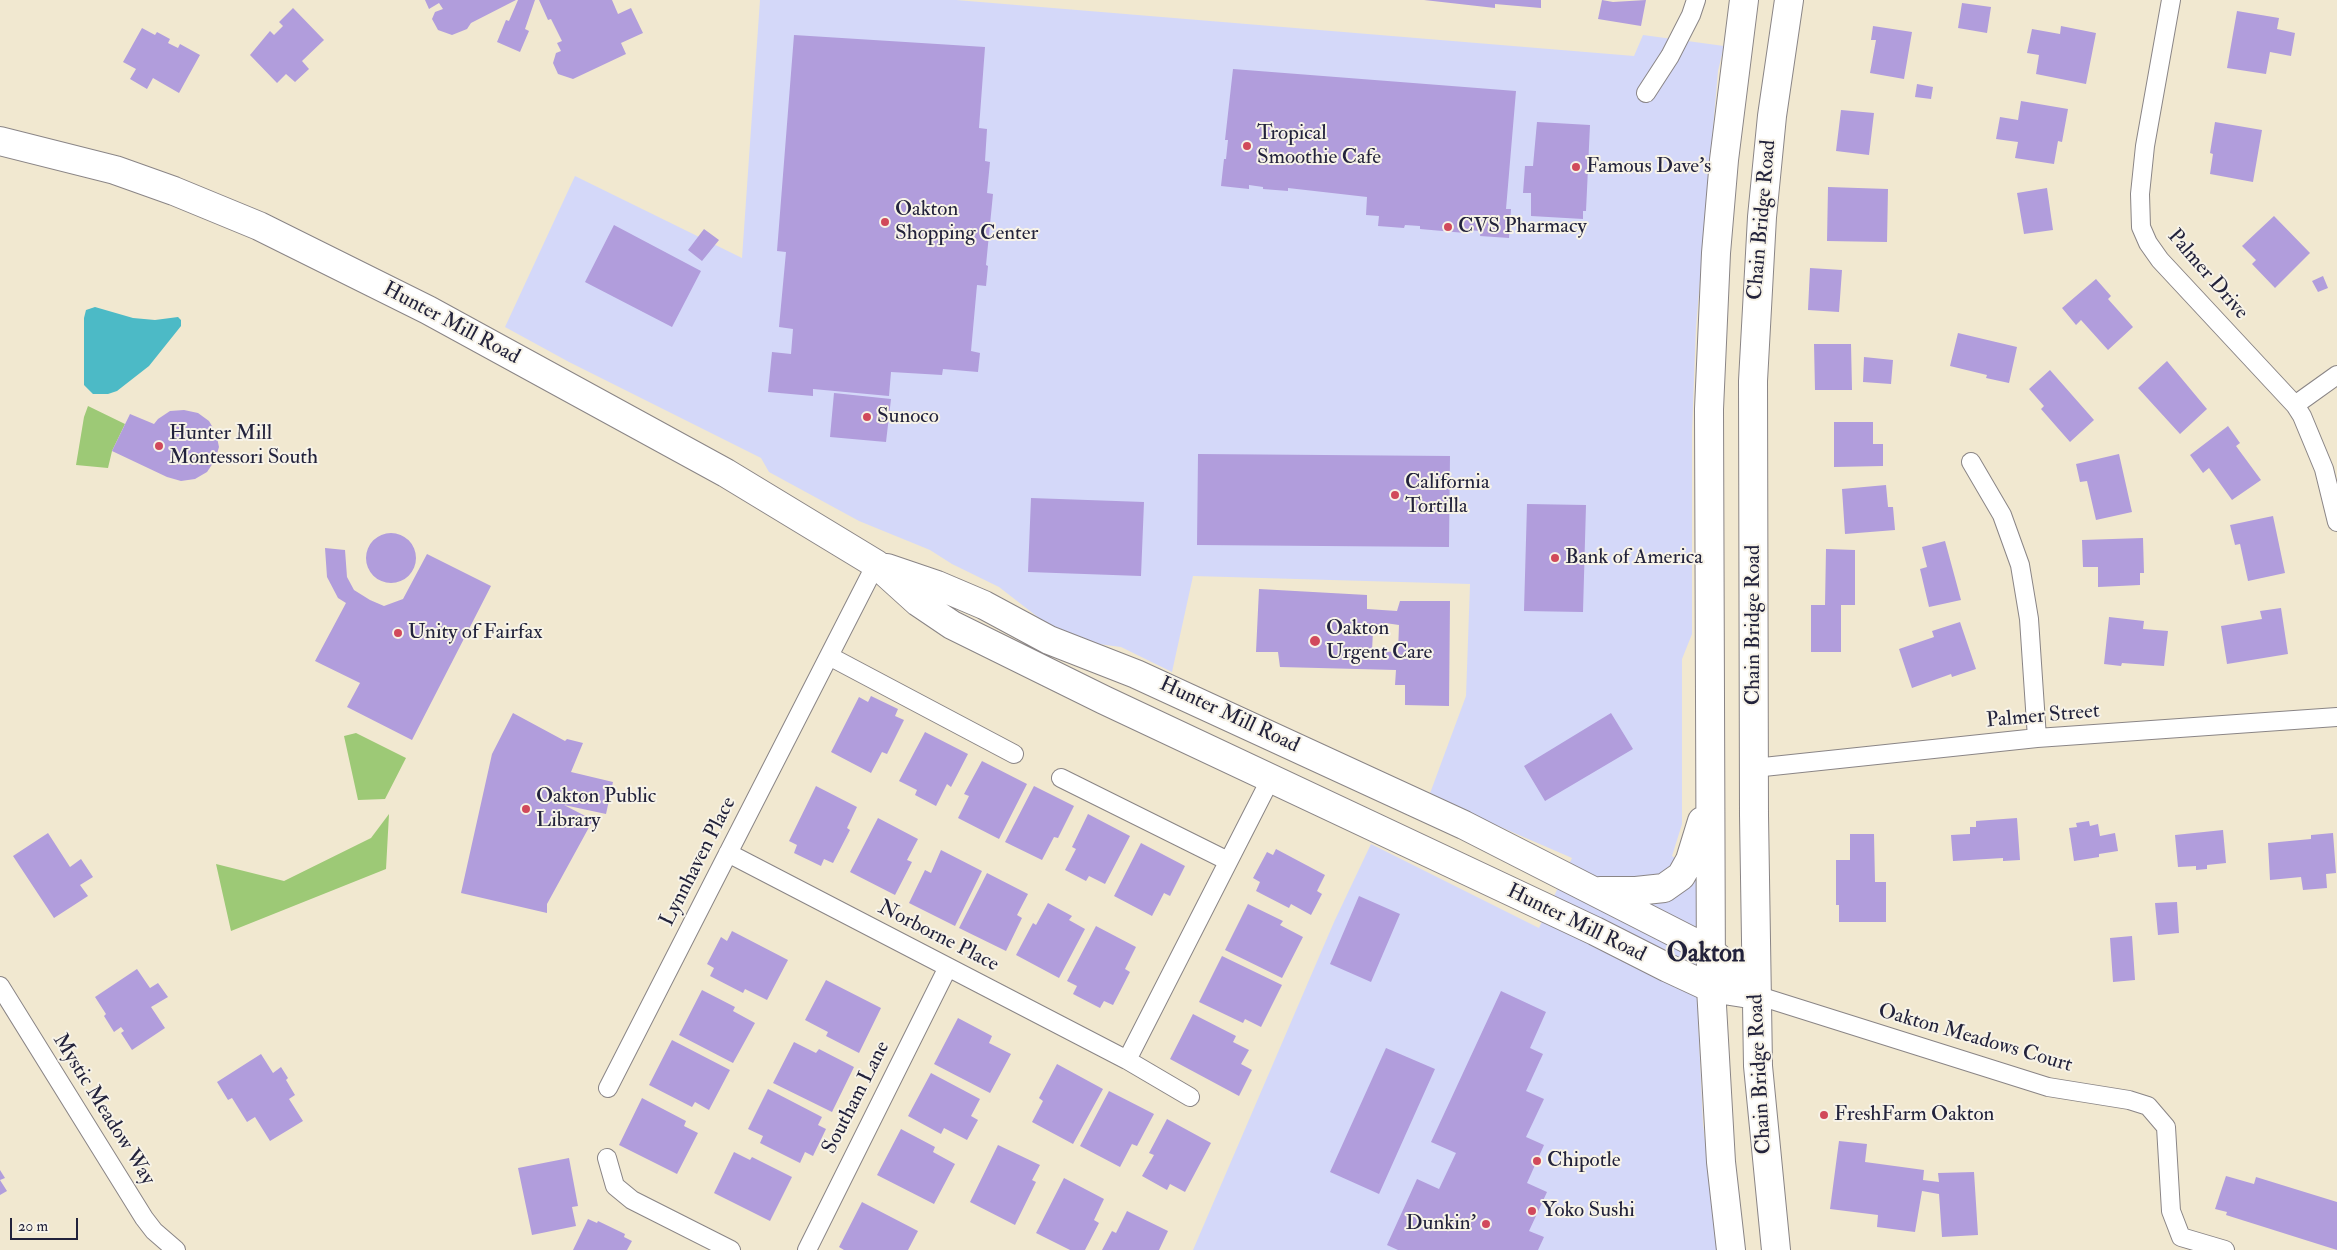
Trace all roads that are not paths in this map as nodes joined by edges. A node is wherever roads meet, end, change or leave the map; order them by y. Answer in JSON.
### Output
{"nodes":[{"id":1,"x":1696,"y":0,"type":"edge"},
{"id":2,"x":1744,"y":0,"type":"edge"},
{"id":3,"x":1789,"y":0,"type":"edge"},
{"id":4,"x":2171,"y":0,"type":"edge"},
{"id":5,"x":1646,"y":93,"type":"dead end"},
{"id":6,"x":0,"y":141,"type":"edge"},
{"id":7,"x":2337,"y":375,"type":"edge"},
{"id":8,"x":2295,"y":405,"type":"junction"},
{"id":9,"x":1971,"y":462,"type":"dead end"},
{"id":10,"x":2337,"y":522,"type":"edge"},
{"id":11,"x":876,"y":564,"type":"junction"},
{"id":12,"x":829,"y":656,"type":"junction"},
{"id":13,"x":2337,"y":717,"type":"edge"},
{"id":14,"x":2037,"y":738,"type":"junction"},
{"id":15,"x":1014,"y":754,"type":"dead end"},
{"id":16,"x":1754,"y":768,"type":"junction"},
{"id":17,"x":1061,"y":778,"type":"dead end"},
{"id":18,"x":1271,"y":778,"type":"junction"},
{"id":19,"x":1709,"y":798,"type":"junction"},
{"id":20,"x":728,"y":853,"type":"junction"},
{"id":21,"x":1228,"y":862,"type":"junction"},
{"id":22,"x":1595,"y":891,"type":"junction"},
{"id":23,"x":1711,"y":951,"type":"junction"},
{"id":24,"x":948,"y":967,"type":"junction"},
{"id":25,"x":0,"y":986,"type":"edge"},
{"id":26,"x":1711,"y":988,"type":"junction"},
{"id":27,"x":1756,"y":996,"type":"junction"},
{"id":28,"x":1127,"y":1060,"type":"junction"},
{"id":29,"x":608,"y":1088,"type":"dead end"},
{"id":30,"x":1190,"y":1097,"type":"dead end"},
{"id":31,"x":607,"y":1158,"type":"dead end"},
{"id":32,"x":176,"y":1250,"type":"edge"},
{"id":33,"x":731,"y":1250,"type":"edge"},
{"id":34,"x":807,"y":1250,"type":"edge"},
{"id":35,"x":1731,"y":1250,"type":"edge"},
{"id":36,"x":1776,"y":1250,"type":"edge"},
{"id":37,"x":2225,"y":1250,"type":"edge"}],
"edges":[{"from":1,"to":5,"type":"street"},
{"from":2,"to":19,"type":"main road","name":"Chain Bridge Road"},
{"from":3,"to":16,"type":"main road","name":"Chain Bridge Road"},
{"from":4,"to":8,"type":"street","name":"Palmer Drive"},
{"from":6,"to":11,"type":"main road","name":"Hunter Mill Road"},
{"from":7,"to":8,"type":"street"},
{"from":8,"to":10,"type":"street","name":"Palmer Drive"},
{"from":9,"to":14,"type":"street"},
{"from":11,"to":12,"type":"street","name":"Lynnhaven Place"},
{"from":11,"to":18,"type":"main road","name":"Hunter Mill Road"},
{"from":11,"to":22,"type":"main road","name":"Hunter Mill Road"},
{"from":12,"to":15,"type":"street"},
{"from":12,"to":20,"type":"street","name":"Lynnhaven Place"},
{"from":13,"to":14,"type":"street","name":"Palmer Street"},
{"from":14,"to":16,"type":"street","name":"Palmer Street"},
{"from":16,"to":27,"type":"main road","name":"Chain Bridge Road"},
{"from":17,"to":21,"type":"street"},
{"from":18,"to":21,"type":"street"},
{"from":18,"to":26,"type":"main road","name":"Hunter Mill Road"},
{"from":19,"to":22,"type":"main road"},
{"from":19,"to":23,"type":"main road","name":"Chain Bridge Road"},
{"from":20,"to":24,"type":"street","name":"Norborne Place"},
{"from":20,"to":29,"type":"street","name":"Lynnhaven Place"},
{"from":21,"to":28,"type":"street"},
{"from":22,"to":23,"type":"main road","name":"Hunter Mill Road"},
{"from":23,"to":26,"type":"main road","name":"Chain Bridge Road"},
{"from":23,"to":27,"type":"main road","name":"Hunter Mill Road"},
{"from":24,"to":28,"type":"street","name":"Norborne Place"},
{"from":24,"to":34,"type":"street","name":"Southam Lane"},
{"from":25,"to":32,"type":"street","name":"Mystic Meadow Way"},
{"from":26,"to":27,"type":"main road","name":"Hunter Mill Road"},
{"from":26,"to":35,"type":"main road","name":"Chain Bridge Road"},
{"from":27,"to":36,"type":"main road","name":"Chain Bridge Road"},
{"from":27,"to":37,"type":"street","name":"Oakton Meadows Court"},
{"from":28,"to":30,"type":"street","name":"Norborne Place"},
{"from":31,"to":33,"type":"street"}]}
